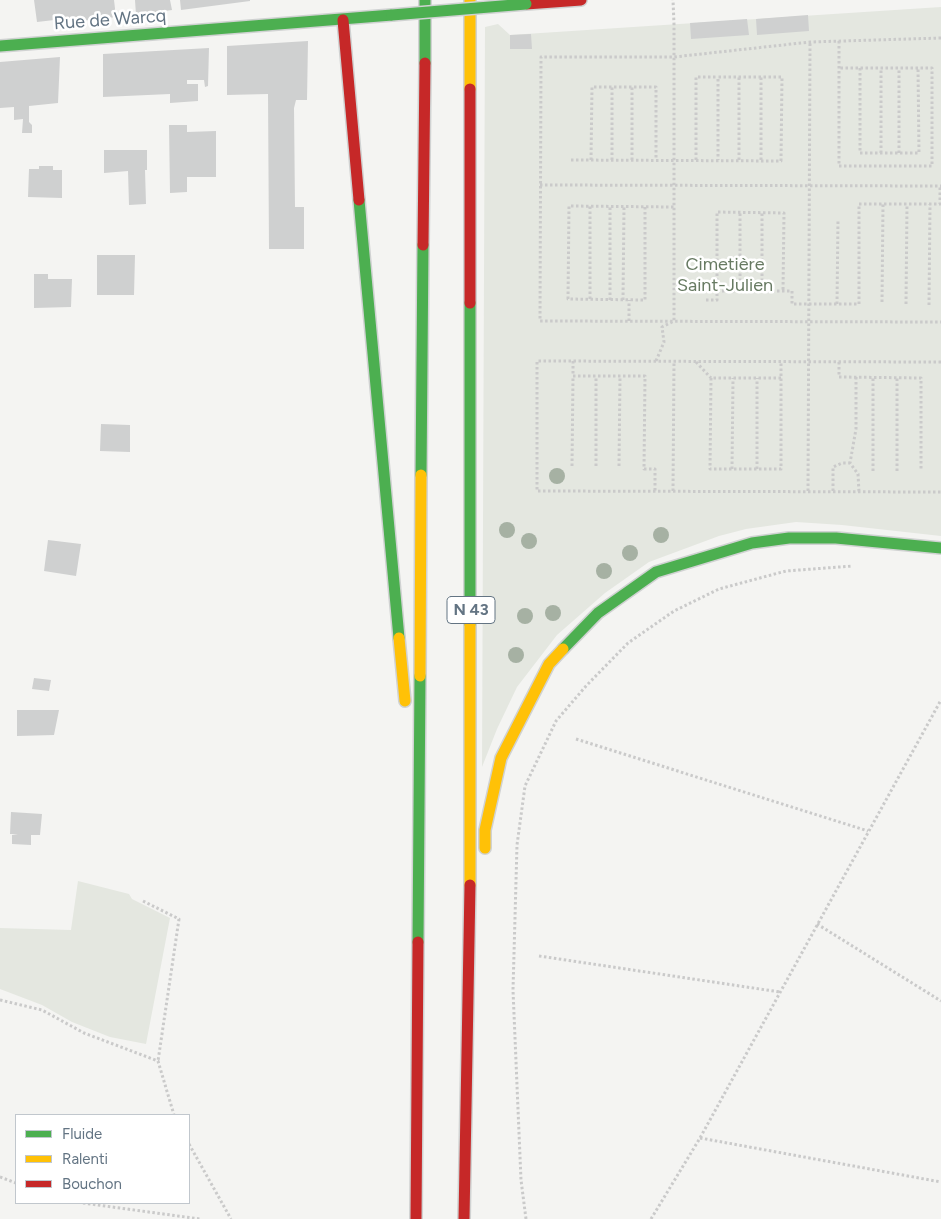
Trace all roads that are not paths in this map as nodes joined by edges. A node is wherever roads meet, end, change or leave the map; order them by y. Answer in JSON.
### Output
{"nodes":[{"id":1,"x":425,"y":0,"type":"edge"},
{"id":2,"x":470,"y":0,"type":"edge"},
{"id":3,"x":581,"y":0,"type":"edge"},
{"id":4,"x":343,"y":20,"type":"junction"},
{"id":5,"x":0,"y":46,"type":"edge"},
{"id":6,"x":941,"y":548,"type":"edge"},
{"id":7,"x":407,"y":714,"type":"dead end"},
{"id":8,"x":408,"y":733,"type":"dead end"},
{"id":9,"x":484,"y":858,"type":"dead end"},
{"id":10,"x":419,"y":960,"type":"junction"},
{"id":11,"x":476,"y":1180,"type":"dead end"},
{"id":12,"x":416,"y":1219,"type":"edge"},
{"id":13,"x":464,"y":1219,"type":"edge"},
{"id":14,"x":473,"y":1219,"type":"edge"}],
"edges":[{"from":1,"to":10,"type":"main road","number":"N 43"},
{"from":2,"to":13,"type":"main road","number":"N 43"},
{"from":3,"to":4,"type":"main road","name":"Rue de Warcq","bridge":true},
{"from":4,"to":5,"type":"main road","name":"Rue de Warcq"},
{"from":4,"to":7,"type":"main road"},
{"from":6,"to":9,"type":"main road"},
{"from":8,"to":10,"type":"main road"},
{"from":10,"to":12,"type":"main road","number":"N 43"},
{"from":11,"to":14,"type":"main road"}]}
